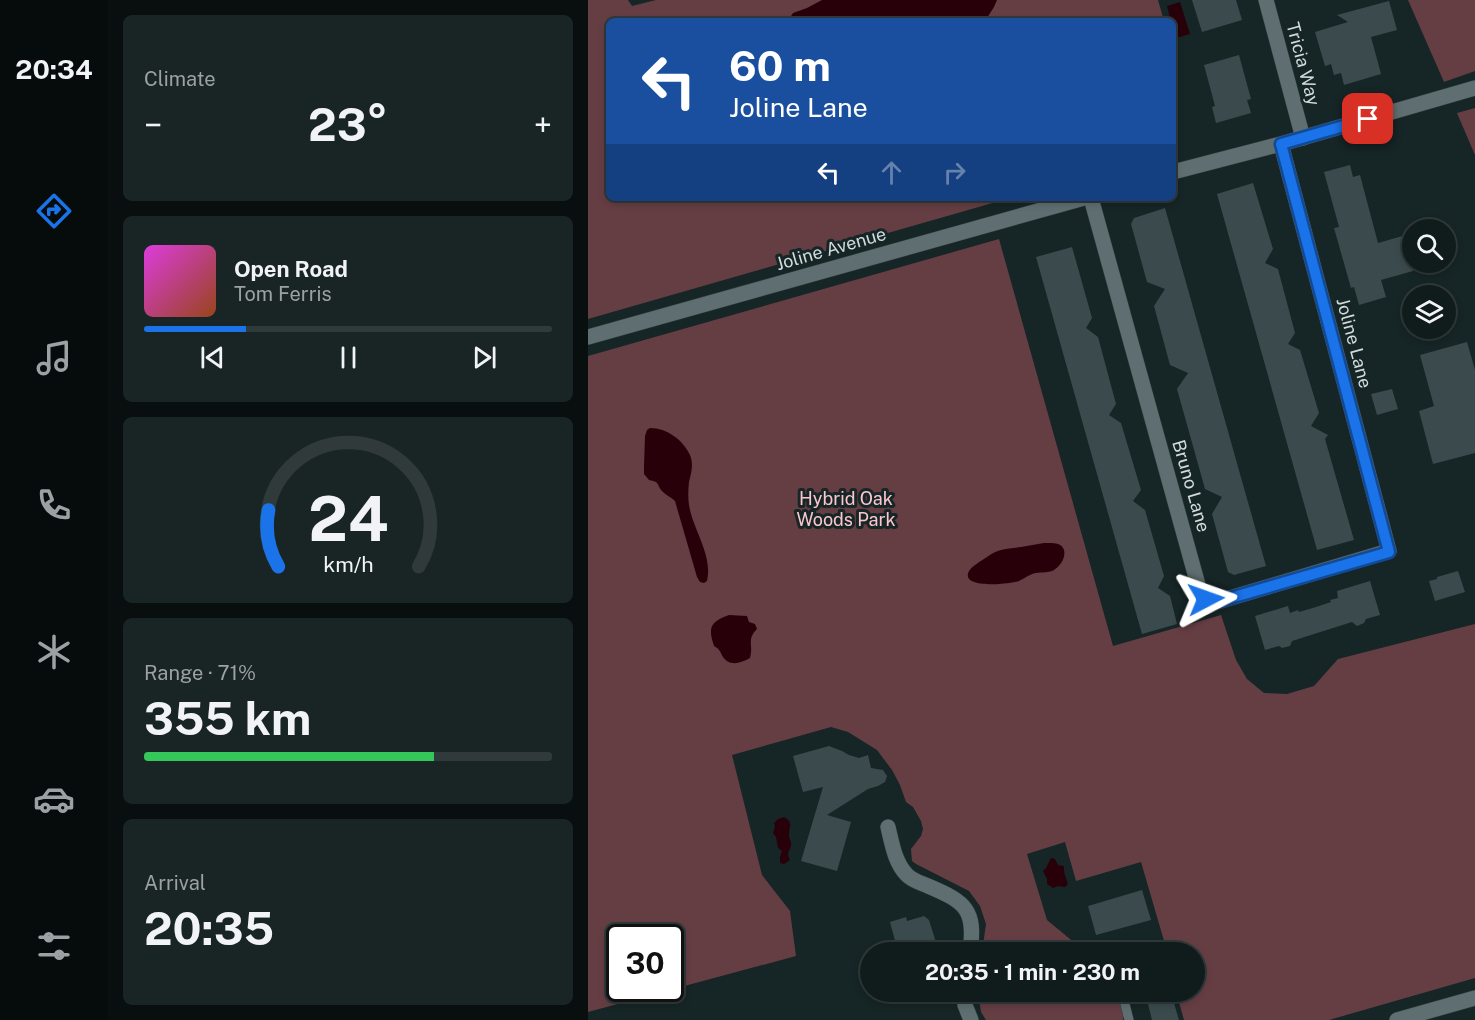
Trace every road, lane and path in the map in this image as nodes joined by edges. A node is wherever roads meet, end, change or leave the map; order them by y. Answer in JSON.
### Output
{"nodes":[{"id":1,"x":1266,"y":0,"type":"edge"},
{"id":2,"x":1475,"y":88,"type":"edge"},
{"id":3,"x":1303,"y":138,"type":"junction"},
{"id":4,"x":1281,"y":144,"type":"junction"},
{"id":5,"x":1176,"y":171,"type":"edge"},
{"id":6,"x":1073,"y":201,"type":"edge"},
{"id":7,"x":1092,"y":201,"type":"edge"},
{"id":8,"x":588,"y":337,"type":"edge"},
{"id":9,"x":1389,"y":552,"type":"joint"},
{"id":10,"x":888,"y":827,"type":"dead end"},
{"id":11,"x":971,"y":942,"type":"edge"},
{"id":12,"x":1475,"y":998,"type":"edge"},
{"id":13,"x":965,"y":1002,"type":"edge"},
{"id":14,"x":1124,"y":1002,"type":"edge"},
{"id":15,"x":1438,"y":1014,"type":"edge"},
{"id":16,"x":971,"y":1020,"type":"edge"},
{"id":17,"x":1129,"y":1020,"type":"edge"},
{"id":18,"x":1397,"y":1020,"type":"edge"}],
"edges":[{"from":1,"to":3,"type":"street","name":"Tricia Way"},
{"from":2,"to":3,"type":"street"},
{"from":3,"to":4,"type":"street"},
{"from":4,"to":5,"type":"street"},
{"from":4,"to":9,"type":"street","name":"Joline Lane"},
{"from":6,"to":8,"type":"street","name":"Joline Avenue"},
{"from":7,"to":9,"type":"street","name":"Bruno Lane"},
{"from":10,"to":11,"type":"street"},
{"from":12,"to":15,"type":"street"},
{"from":13,"to":16,"type":"street"},
{"from":14,"to":17,"type":"lane"},
{"from":15,"to":18,"type":"street"}]}
